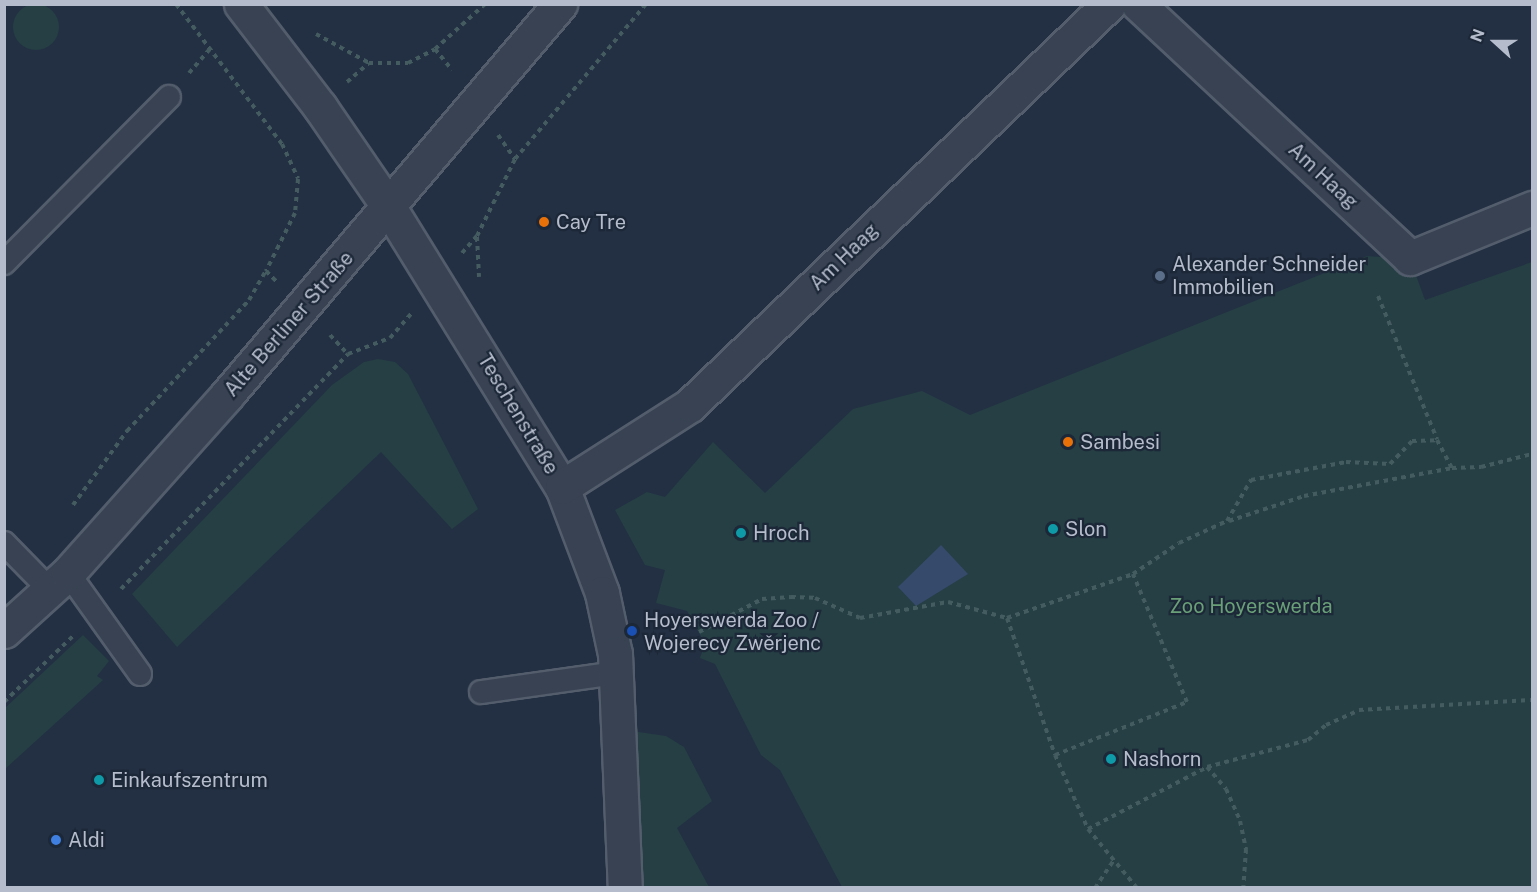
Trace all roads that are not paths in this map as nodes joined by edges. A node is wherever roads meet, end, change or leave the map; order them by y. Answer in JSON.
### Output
{"nodes":[{"id":1,"x":241,"y":4,"type":"edge"},
{"id":2,"x":560,"y":4,"type":"edge"},
{"id":3,"x":1108,"y":4,"type":"edge"},
{"id":4,"x":1138,"y":4,"type":"edge"},
{"id":5,"x":169,"y":97,"type":"dead end"},
{"id":6,"x":1533,"y":208,"type":"edge"},
{"id":7,"x":390,"y":209,"type":"junction"},
{"id":8,"x":4,"y":262,"type":"edge"},
{"id":9,"x":562,"y":487,"type":"junction"},
{"id":10,"x":4,"y":543,"type":"edge"},
{"id":11,"x":59,"y":582,"type":"junction"},
{"id":12,"x":4,"y":631,"type":"edge"},
{"id":13,"x":616,"y":673,"type":"junction"},
{"id":14,"x":140,"y":674,"type":"dead end"},
{"id":15,"x":481,"y":692,"type":"dead end"},
{"id":16,"x":625,"y":888,"type":"edge"}],
"edges":[{"from":1,"to":7,"type":"street","name":"Teschenstraße"},
{"from":2,"to":7,"type":"street","name":"Alte Berliner Straße"},
{"from":3,"to":9,"type":"street","name":"Am Haag"},
{"from":4,"to":6,"type":"street","name":"Am Haag"},
{"from":5,"to":8,"type":"lane"},
{"from":7,"to":9,"type":"street","name":"Teschenstraße"},
{"from":7,"to":11,"type":"street","name":"Alte Berliner Straße"},
{"from":9,"to":13,"type":"street","name":"Teschenstraße"},
{"from":10,"to":11,"type":"lane"},
{"from":11,"to":12,"type":"street","name":"Alte Berliner Straße"},
{"from":11,"to":14,"type":"lane"},
{"from":13,"to":15,"type":"lane"},
{"from":13,"to":16,"type":"street","name":"Teschenstraße"}]}
